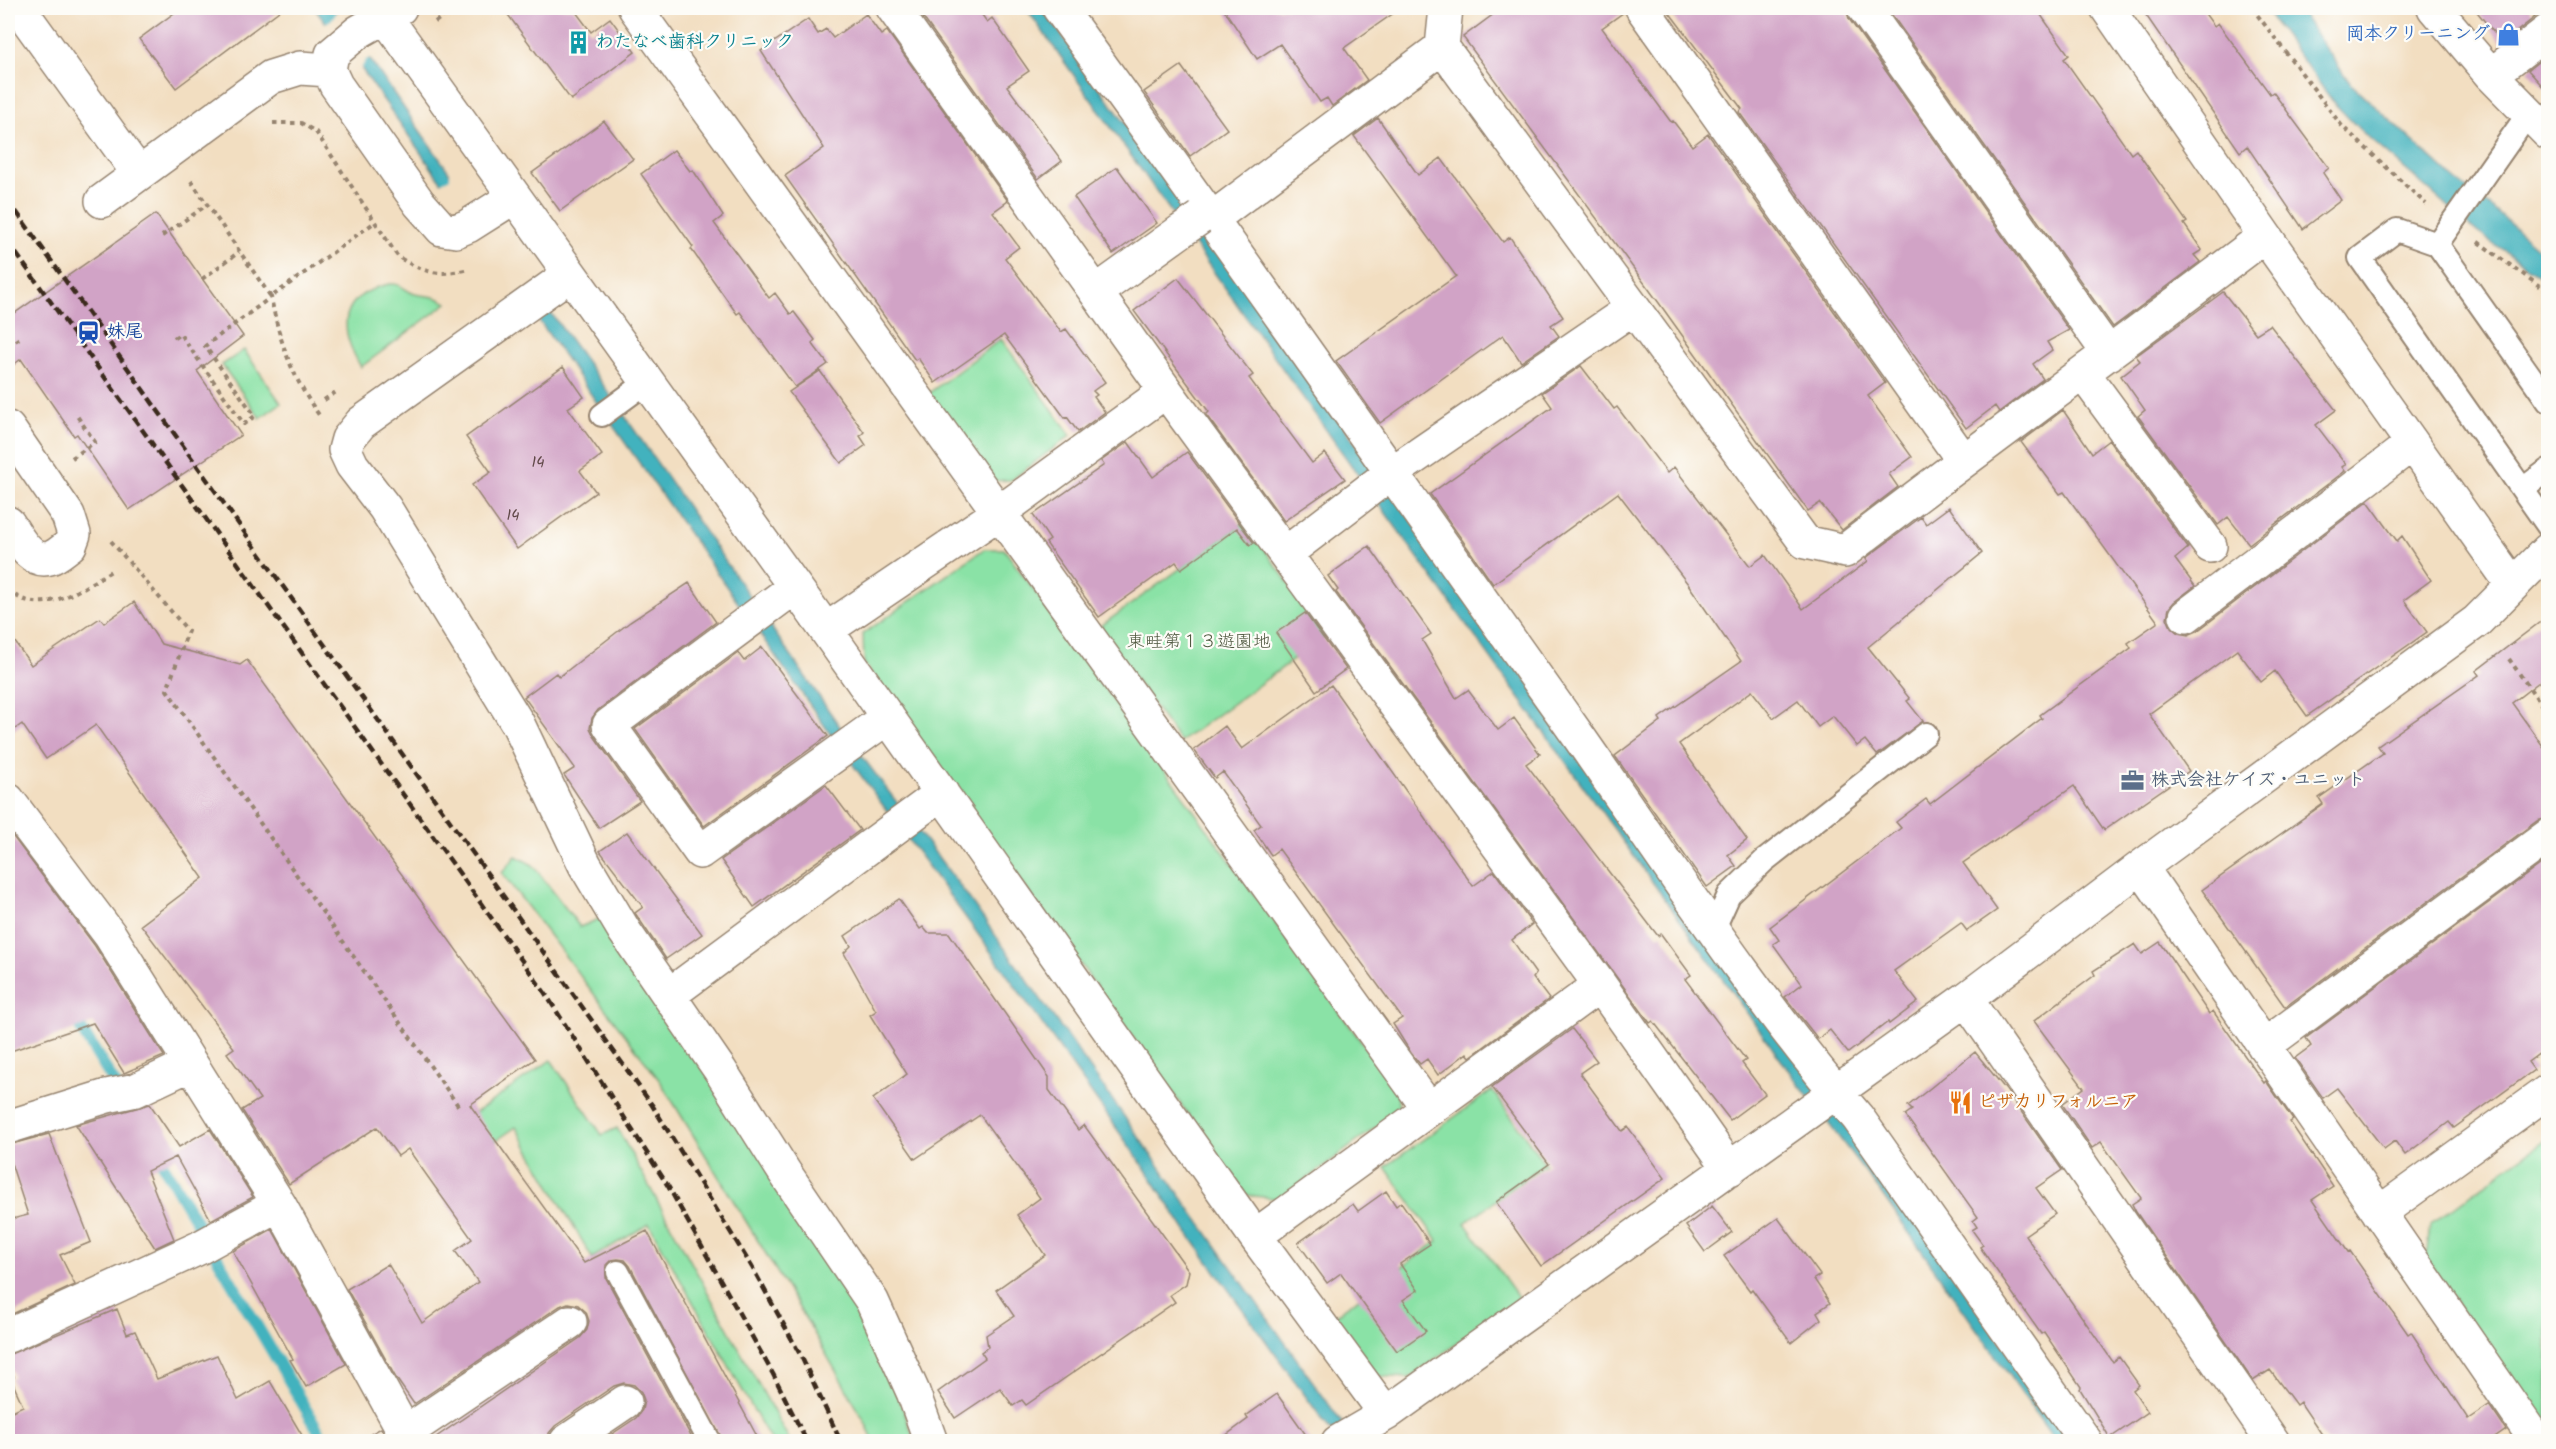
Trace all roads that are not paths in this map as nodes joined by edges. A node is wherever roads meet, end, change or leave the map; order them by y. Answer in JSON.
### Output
{"nodes":[{"id":1,"x":19,"y":8,"type":"edge"},
{"id":2,"x":634,"y":8,"type":"edge"},
{"id":3,"x":893,"y":8,"type":"edge"},
{"id":4,"x":1059,"y":8,"type":"edge"},
{"id":5,"x":1446,"y":8,"type":"edge"},
{"id":6,"x":1642,"y":8,"type":"edge"},
{"id":7,"x":1864,"y":8,"type":"edge"},
{"id":8,"x":2107,"y":8,"type":"edge"},
{"id":9,"x":2433,"y":8,"type":"edge"},
{"id":10,"x":388,"y":10,"type":"edge"},
{"id":11,"x":2548,"y":31,"type":"edge"},
{"id":12,"x":1442,"y":47,"type":"junction"},
{"id":13,"x":329,"y":70,"type":"junction"},
{"id":14,"x":2492,"y":75,"type":"junction"},
{"id":15,"x":2538,"y":123,"type":"edge"},
{"id":16,"x":139,"y":174,"type":"junction"},
{"id":17,"x":514,"y":198,"type":"junction"},
{"id":18,"x":102,"y":201,"type":"dead end"},
{"id":19,"x":1201,"y":220,"type":"junction"},
{"id":20,"x":2265,"y":236,"type":"junction"},
{"id":21,"x":2437,"y":244,"type":"junction"},
{"id":22,"x":570,"y":274,"type":"junction"},
{"id":23,"x":1096,"y":292,"type":"junction"},
{"id":24,"x":1633,"y":308,"type":"junction"},
{"id":25,"x":2109,"y":354,"type":"junction"},
{"id":26,"x":2083,"y":373,"type":"junction"},
{"id":27,"x":635,"y":391,"type":"junction"},
{"id":28,"x":1166,"y":392,"type":"junction"},
{"id":29,"x":2548,"y":401,"type":"edge"},
{"id":30,"x":602,"y":416,"type":"dead end"},
{"id":31,"x":8,"y":428,"type":"edge"},
{"id":32,"x":2412,"y":444,"type":"junction"},
{"id":33,"x":1964,"y":460,"type":"junction"},
{"id":34,"x":2548,"y":470,"type":"edge"},
{"id":35,"x":1381,"y":482,"type":"junction"},
{"id":36,"x":2523,"y":489,"type":"junction"},
{"id":37,"x":1000,"y":512,"type":"junction"},
{"id":38,"x":8,"y":523,"type":"edge"},
{"id":39,"x":2548,"y":526,"type":"edge"},
{"id":40,"x":2210,"y":546,"type":"dead end"},
{"id":41,"x":2548,"y":550,"type":"edge"},
{"id":42,"x":1285,"y":554,"type":"junction"},
{"id":43,"x":2512,"y":585,"type":"junction"},
{"id":44,"x":795,"y":587,"type":"junction"},
{"id":45,"x":2186,"y":616,"type":"dead end"},
{"id":46,"x":826,"y":630,"type":"junction"},
{"id":47,"x":888,"y":717,"type":"junction"},
{"id":48,"x":1926,"y":734,"type":"dead end"},
{"id":49,"x":942,"y":793,"type":"junction"},
{"id":50,"x":8,"y":800,"type":"edge"},
{"id":51,"x":2548,"y":836,"type":"edge"},
{"id":52,"x":2141,"y":867,"type":"junction"},
{"id":53,"x":1714,"y":928,"type":"junction"},
{"id":54,"x":1600,"y":986,"type":"junction"},
{"id":55,"x":669,"y":995,"type":"junction"},
{"id":56,"x":1966,"y":999,"type":"junction"},
{"id":57,"x":2264,"y":1046,"type":"junction"},
{"id":58,"x":191,"y":1064,"type":"junction"},
{"id":59,"x":2548,"y":1091,"type":"edge"},
{"id":60,"x":1825,"y":1099,"type":"junction"},
{"id":61,"x":1429,"y":1109,"type":"junction"},
{"id":62,"x":8,"y":1127,"type":"edge"},
{"id":63,"x":1730,"y":1169,"type":"junction"},
{"id":64,"x":279,"y":1204,"type":"junction"},
{"id":65,"x":2379,"y":1213,"type":"junction"},
{"id":66,"x":1255,"y":1236,"type":"junction"},
{"id":67,"x":618,"y":1272,"type":"dead end"},
{"id":68,"x":570,"y":1322,"type":"dead end"},
{"id":69,"x":8,"y":1336,"type":"edge"},
{"id":70,"x":625,"y":1402,"type":"dead end"},
{"id":71,"x":1364,"y":1431,"type":"edge"},
{"id":72,"x":407,"y":1437,"type":"edge"},
{"id":73,"x":566,"y":1442,"type":"edge"},
{"id":74,"x":710,"y":1442,"type":"edge"},
{"id":75,"x":931,"y":1442,"type":"edge"},
{"id":76,"x":2086,"y":1442,"type":"edge"},
{"id":77,"x":2273,"y":1442,"type":"edge"},
{"id":78,"x":2536,"y":1442,"type":"edge"}],
"edges":[{"from":1,"to":16,"type":"street"},
{"from":2,"to":37,"type":"street"},
{"from":3,"to":23,"type":"street"},
{"from":4,"to":19,"type":"street"},
{"from":5,"to":12,"type":"street"},
{"from":6,"to":33,"type":"street"},
{"from":7,"to":25,"type":"street"},
{"from":8,"to":20,"type":"street"},
{"from":9,"to":14,"type":"street"},
{"from":10,"to":13,"type":"street"},
{"from":10,"to":17,"type":"street"},
{"from":11,"to":14,"type":"street"},
{"from":12,"to":19,"type":"street"},
{"from":12,"to":24,"type":"street"},
{"from":13,"to":16,"type":"street"},
{"from":13,"to":17,"type":"street"},
{"from":14,"to":15,"type":"street"},
{"from":15,"to":21,"type":"lane"},
{"from":16,"to":18,"type":"street"},
{"from":17,"to":22,"type":"street"},
{"from":19,"to":23,"type":"street"},
{"from":19,"to":35,"type":"street"},
{"from":20,"to":25,"type":"street"},
{"from":20,"to":32,"type":"street"},
{"from":21,"to":29,"type":"lane"},
{"from":21,"to":36,"type":"lane"},
{"from":22,"to":27,"type":"street"},
{"from":22,"to":55,"type":"street"},
{"from":23,"to":28,"type":"street"},
{"from":24,"to":33,"type":"street"},
{"from":24,"to":35,"type":"street"},
{"from":25,"to":26,"type":"street"},
{"from":26,"to":33,"type":"street"},
{"from":26,"to":40,"type":"street"},
{"from":27,"to":30,"type":"lane"},
{"from":27,"to":44,"type":"street"},
{"from":28,"to":37,"type":"street"},
{"from":28,"to":42,"type":"street"},
{"from":31,"to":38,"type":"street"},
{"from":32,"to":43,"type":"street"},
{"from":32,"to":45,"type":"street"},
{"from":34,"to":36,"type":"lane"},
{"from":35,"to":42,"type":"street"},
{"from":35,"to":53,"type":"street"},
{"from":36,"to":39,"type":"lane"},
{"from":37,"to":46,"type":"street"},
{"from":37,"to":61,"type":"street"},
{"from":41,"to":43,"type":"street"},
{"from":42,"to":54,"type":"street"},
{"from":43,"to":52,"type":"street"},
{"from":44,"to":46,"type":"street"},
{"from":44,"to":47,"type":"street"},
{"from":46,"to":47,"type":"street"},
{"from":47,"to":49,"type":"street"},
{"from":48,"to":53,"type":"lane"},
{"from":49,"to":55,"type":"street"},
{"from":49,"to":66,"type":"street"},
{"from":50,"to":58,"type":"street"},
{"from":51,"to":57,"type":"street"},
{"from":52,"to":56,"type":"street"},
{"from":52,"to":57,"type":"street"},
{"from":53,"to":60,"type":"street"},
{"from":54,"to":61,"type":"street"},
{"from":54,"to":63,"type":"street"},
{"from":55,"to":75,"type":"street"},
{"from":56,"to":60,"type":"street"},
{"from":56,"to":77,"type":"street"},
{"from":57,"to":65,"type":"street"},
{"from":58,"to":62,"type":"street"},
{"from":58,"to":64,"type":"street"},
{"from":59,"to":65,"type":"street"},
{"from":60,"to":63,"type":"street"},
{"from":60,"to":76,"type":"street"},
{"from":61,"to":66,"type":"street"},
{"from":63,"to":71,"type":"street"},
{"from":64,"to":69,"type":"street"},
{"from":64,"to":72,"type":"street"},
{"from":65,"to":78,"type":"street"},
{"from":66,"to":71,"type":"street"},
{"from":67,"to":74,"type":"lane"},
{"from":68,"to":72,"type":"street"},
{"from":70,"to":73,"type":"street"}]}
